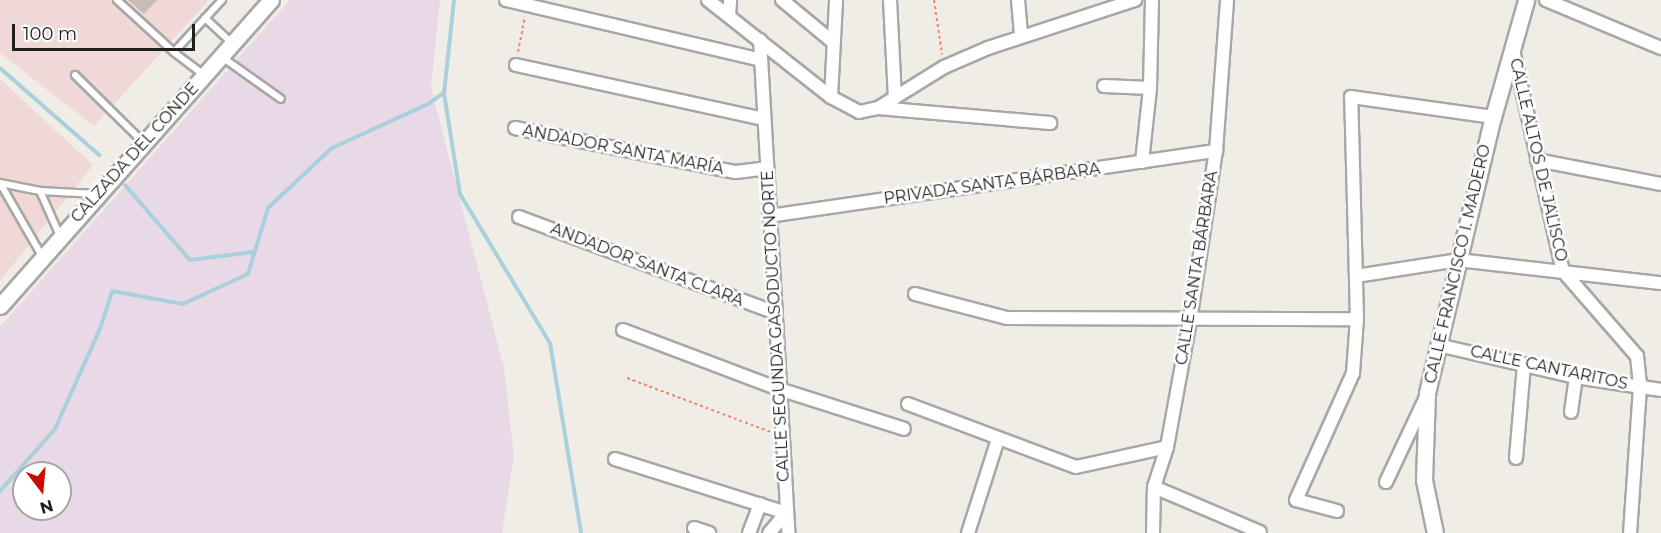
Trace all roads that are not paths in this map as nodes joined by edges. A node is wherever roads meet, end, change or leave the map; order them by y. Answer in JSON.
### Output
{"nodes":[{"id":1,"x":117,"y":0,"type":"edge"},
{"id":2,"x":222,"y":0,"type":"edge"},
{"id":3,"x":271,"y":0,"type":"edge"},
{"id":4,"x":506,"y":0,"type":"edge"},
{"id":5,"x":708,"y":0,"type":"edge"},
{"id":6,"x":730,"y":0,"type":"edge"},
{"id":7,"x":782,"y":0,"type":"edge"},
{"id":8,"x":836,"y":0,"type":"edge"},
{"id":9,"x":890,"y":0,"type":"edge"},
{"id":10,"x":1018,"y":0,"type":"edge"},
{"id":11,"x":1135,"y":0,"type":"edge"},
{"id":12,"x":1152,"y":0,"type":"edge"},
{"id":13,"x":1227,"y":0,"type":"edge"},
{"id":14,"x":1526,"y":0,"type":"edge"},
{"id":15,"x":1546,"y":0,"type":"edge"},
{"id":16,"x":729,"y":16,"type":"junction"},
{"id":17,"x":205,"y":18,"type":"junction"},
{"id":18,"x":1021,"y":36,"type":"junction"},
{"id":19,"x":760,"y":40,"type":"junction"},
{"id":20,"x":834,"y":43,"type":"junction"},
{"id":21,"x":233,"y":44,"type":"junction"},
{"id":22,"x":1512,"y":46,"type":"junction"},
{"id":23,"x":1661,"y":48,"type":"edge"},
{"id":24,"x":174,"y":52,"type":"junction"},
{"id":25,"x":221,"y":57,"type":"junction"},
{"id":26,"x":761,"y":60,"type":"junction"},
{"id":27,"x":516,"y":64,"type":"road end"},
{"id":28,"x":75,"y":75,"type":"dead end"},
{"id":29,"x":204,"y":76,"type":"junction"},
{"id":30,"x":1104,"y":86,"type":"dead end"},
{"id":31,"x":1150,"y":88,"type":"junction"},
{"id":32,"x":831,"y":97,"type":"junction"},
{"id":33,"x":895,"y":98,"type":"junction"},
{"id":34,"x":280,"y":99,"type":"dead end"},
{"id":35,"x":878,"y":108,"type":"junction"},
{"id":36,"x":1493,"y":117,"type":"junction"},
{"id":37,"x":763,"y":119,"type":"junction"},
{"id":38,"x":1050,"y":123,"type":"dead end"},
{"id":39,"x":515,"y":128,"type":"dead end"},
{"id":40,"x":144,"y":144,"type":"junction"},
{"id":41,"x":1216,"y":151,"type":"junction"},
{"id":42,"x":1537,"y":160,"type":"junction"},
{"id":43,"x":1142,"y":162,"type":"junction"},
{"id":44,"x":767,"y":168,"type":"junction"},
{"id":45,"x":0,"y":183,"type":"edge"},
{"id":46,"x":1661,"y":184,"type":"edge"},
{"id":47,"x":40,"y":191,"type":"junction"},
{"id":48,"x":100,"y":194,"type":"junction"},
{"id":49,"x":769,"y":216,"type":"junction"},
{"id":50,"x":519,"y":217,"type":"dead end"},
{"id":51,"x":60,"y":236,"type":"junction"},
{"id":52,"x":42,"y":256,"type":"junction"},
{"id":53,"x":1458,"y":260,"type":"junction"},
{"id":54,"x":1563,"y":271,"type":"junction"},
{"id":55,"x":1356,"y":276,"type":"junction"},
{"id":56,"x":1661,"y":283,"type":"edge"},
{"id":57,"x":915,"y":294,"type":"dead end"},
{"id":58,"x":0,"y":306,"type":"edge"},
{"id":59,"x":776,"y":313,"type":"junction"},
{"id":60,"x":1357,"y":319,"type":"junction"},
{"id":61,"x":1190,"y":320,"type":"junction"},
{"id":62,"x":622,"y":330,"type":"dead end"},
{"id":63,"x":1438,"y":345,"type":"junction"},
{"id":64,"x":1524,"y":364,"type":"junction"},
{"id":65,"x":1576,"y":377,"type":"junction"},
{"id":66,"x":1640,"y":387,"type":"junction"},
{"id":67,"x":779,"y":389,"type":"junction"},
{"id":68,"x":1661,"y":390,"type":"edge"},
{"id":69,"x":1427,"y":393,"type":"junction"},
{"id":70,"x":908,"y":404,"type":"dead end"},
{"id":71,"x":1571,"y":412,"type":"dead end"},
{"id":72,"x":904,"y":429,"type":"dead end"},
{"id":73,"x":998,"y":439,"type":"junction"},
{"id":74,"x":1167,"y":447,"type":"junction"},
{"id":75,"x":1516,"y":458,"type":"dead end"},
{"id":76,"x":615,"y":459,"type":"dead end"},
{"id":77,"x":1386,"y":482,"type":"dead end"},
{"id":78,"x":1154,"y":487,"type":"junction"},
{"id":79,"x":760,"y":504,"type":"junction"},
{"id":80,"x":1337,"y":511,"type":"dead end"},
{"id":81,"x":786,"y":513,"type":"junction"},
{"id":82,"x":694,"y":528,"type":"dead end"},
{"id":83,"x":1260,"y":532,"type":"edge"},
{"id":84,"x":709,"y":533,"type":"edge"},
{"id":85,"x":749,"y":533,"type":"edge"},
{"id":86,"x":769,"y":533,"type":"edge"},
{"id":87,"x":788,"y":533,"type":"edge"},
{"id":88,"x":968,"y":533,"type":"edge"},
{"id":89,"x":1153,"y":533,"type":"edge"},
{"id":90,"x":1435,"y":533,"type":"edge"},
{"id":91,"x":1630,"y":533,"type":"edge"}],
"edges":[{"from":1,"to":24,"type":"lane"},
{"from":2,"to":17,"type":"lane"},
{"from":3,"to":21,"type":"street","name":"CALZADA DEL CONDE"},
{"from":4,"to":26,"type":"street"},
{"from":5,"to":16,"type":"street"},
{"from":6,"to":16,"type":"street"},
{"from":7,"to":20,"type":"street"},
{"from":8,"to":20,"type":"street"},
{"from":9,"to":33,"type":"street"},
{"from":10,"to":18,"type":"street"},
{"from":11,"to":18,"type":"street"},
{"from":12,"to":31,"type":"street"},
{"from":13,"to":41,"type":"street","name":"CALLE SANTA BÁRBARA"},
{"from":14,"to":22,"type":"street","name":"CALLE FRANCISCO I. MADERO"},
{"from":15,"to":23,"type":"street"},
{"from":16,"to":19,"type":"street"},
{"from":17,"to":21,"type":"lane"},
{"from":17,"to":24,"type":"lane"},
{"from":18,"to":33,"type":"street"},
{"from":19,"to":26,"type":"street","name":"CALLE SEGUNDA GASODUCTO NORTE"},
{"from":19,"to":32,"type":"street"},
{"from":20,"to":32,"type":"street"},
{"from":21,"to":25,"type":"street","name":"CALZADA DEL CONDE"},
{"from":22,"to":36,"type":"street","name":"CALLE FRANCISCO I. MADERO"},
{"from":22,"to":42,"type":"street","name":"CALLE ALTOS DE JALISCO"},
{"from":24,"to":29,"type":"lane"},
{"from":25,"to":29,"type":"street","name":"CALZADA DEL CONDE"},
{"from":25,"to":34,"type":"lane"},
{"from":26,"to":37,"type":"street","name":"CALLE SEGUNDA GASODUCTO NORTE"},
{"from":27,"to":37,"type":"street"},
{"from":28,"to":40,"type":"lane"},
{"from":29,"to":40,"type":"street","name":"CALZADA DEL CONDE"},
{"from":30,"to":31,"type":"street"},
{"from":31,"to":43,"type":"street"},
{"from":32,"to":35,"type":"street"},
{"from":33,"to":35,"type":"street"},
{"from":35,"to":38,"type":"street"},
{"from":36,"to":53,"type":"street","name":"CALLE FRANCISCO I. MADERO"},
{"from":36,"to":55,"type":"street"},
{"from":37,"to":44,"type":"street","name":"CALLE SEGUNDA GASODUCTO NORTE"},
{"from":39,"to":44,"type":"street","name":"ANDADOR SANTA MARÍA"},
{"from":40,"to":48,"type":"street","name":"CALZADA DEL CONDE"},
{"from":41,"to":43,"type":"street","name":"PRIVADA SANTA BÁRBARA"},
{"from":41,"to":61,"type":"street","name":"CALLE SANTA BÁRBARA"},
{"from":42,"to":46,"type":"street"},
{"from":42,"to":54,"type":"street","name":"CALLE ALTOS DE JALISCO"},
{"from":43,"to":49,"type":"street","name":"PRIVADA SANTA BÁRBARA"},
{"from":44,"to":49,"type":"street","name":"CALLE SEGUNDA GASODUCTO NORTE"},
{"from":45,"to":47,"type":"lane"},
{"from":45,"to":52,"type":"lane"},
{"from":47,"to":48,"type":"lane"},
{"from":47,"to":51,"type":"lane"},
{"from":48,"to":51,"type":"street","name":"CALZADA DEL CONDE"},
{"from":49,"to":59,"type":"street","name":"CALLE SEGUNDA GASODUCTO NORTE"},
{"from":50,"to":59,"type":"street","name":"ANDADOR SANTA CLARA"},
{"from":51,"to":52,"type":"street","name":"CALZADA DEL CONDE"},
{"from":52,"to":58,"type":"street","name":"CALZADA DEL CONDE"},
{"from":53,"to":54,"type":"street"},
{"from":53,"to":55,"type":"street"},
{"from":53,"to":63,"type":"street","name":"CALLE FRANCISCO I. MADERO"},
{"from":54,"to":56,"type":"street"},
{"from":54,"to":66,"type":"street","name":"CALLE ALTOS DE JALISCO"},
{"from":55,"to":60,"type":"street"},
{"from":57,"to":61,"type":"street"},
{"from":59,"to":67,"type":"street","name":"CALLE SEGUNDA GASODUCTO NORTE"},
{"from":60,"to":61,"type":"street"},
{"from":60,"to":80,"type":"street"},
{"from":61,"to":74,"type":"street","name":"CALLE SANTA BÁRBARA"},
{"from":62,"to":67,"type":"street"},
{"from":63,"to":64,"type":"street","name":"CALLE CANTARITOS"},
{"from":63,"to":69,"type":"street","name":"CALLE FRANCISCO I. MADERO"},
{"from":64,"to":65,"type":"street","name":"CALLE CANTARITOS"},
{"from":64,"to":75,"type":"street"},
{"from":65,"to":66,"type":"street","name":"CALLE CANTARITOS"},
{"from":65,"to":71,"type":"street"},
{"from":66,"to":68,"type":"street","name":"CALLE CANTARITOS"},
{"from":66,"to":91,"type":"street","name":"CALLE ALTOS DE JALISCO"},
{"from":67,"to":72,"type":"street"},
{"from":67,"to":81,"type":"street","name":"CALLE SEGUNDA GASODUCTO NORTE"},
{"from":69,"to":77,"type":"street"},
{"from":69,"to":90,"type":"street","name":"CALLE FRANCISCO I. MADERO"},
{"from":70,"to":73,"type":"street"},
{"from":73,"to":74,"type":"street"},
{"from":73,"to":88,"type":"street"},
{"from":74,"to":78,"type":"street","name":"CALLE SANTA BÁRBARA"},
{"from":76,"to":79,"type":"street"},
{"from":78,"to":83,"type":"street"},
{"from":78,"to":89,"type":"street","name":"CALLE SANTA BÁRBARA"},
{"from":79,"to":81,"type":"street"},
{"from":79,"to":85,"type":"street"},
{"from":81,"to":86,"type":"street"},
{"from":81,"to":87,"type":"street","name":"CALLE SEGUNDA GASODUCTO NORTE"},
{"from":82,"to":84,"type":"street"}]}
